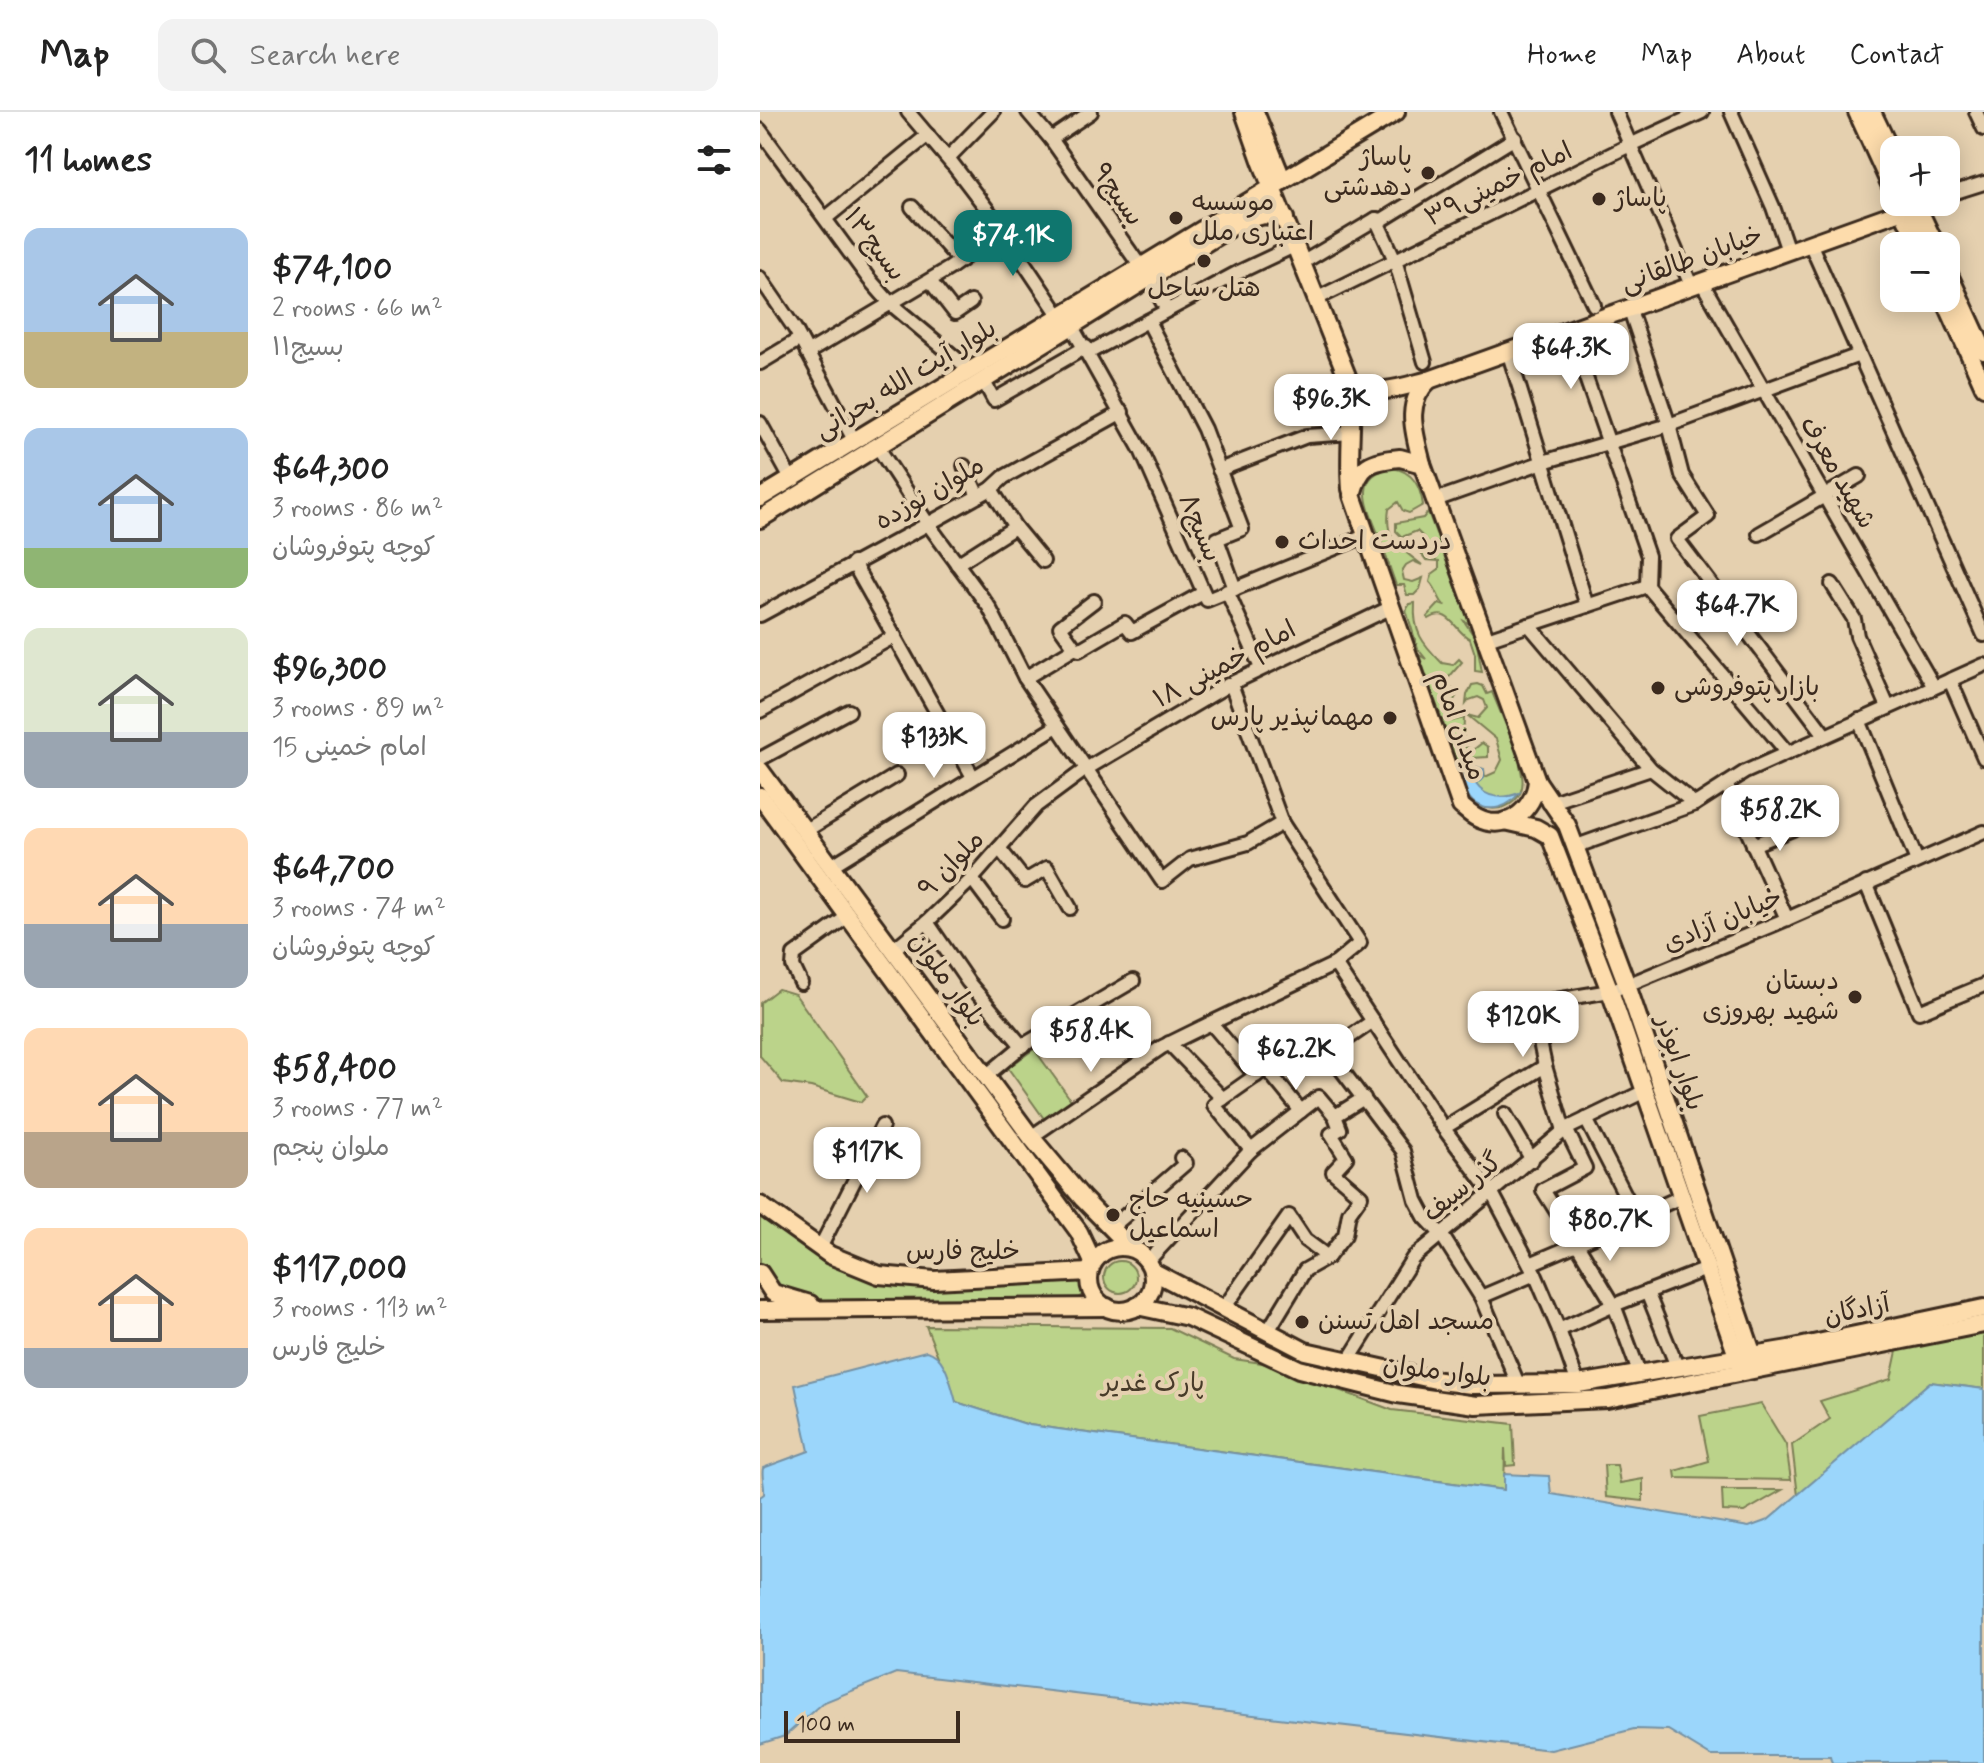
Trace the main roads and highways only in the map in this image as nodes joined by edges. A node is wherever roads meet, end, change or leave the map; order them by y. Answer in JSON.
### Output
{"nodes":[{"id":1,"x":1244,"y":112,"type":"edge"},
{"id":2,"x":1255,"y":112,"type":"edge"},
{"id":3,"x":1396,"y":112,"type":"edge"},
{"id":4,"x":1857,"y":112,"type":"edge"},
{"id":5,"x":1872,"y":112,"type":"edge"},
{"id":6,"x":1883,"y":136,"type":"edge"},
{"id":7,"x":1880,"y":162,"type":"edge"},
{"id":8,"x":1262,"y":163,"type":"junction"},
{"id":9,"x":1304,"y":170,"type":"junction"},
{"id":10,"x":1277,"y":184,"type":"junction"},
{"id":11,"x":1251,"y":198,"type":"junction"},
{"id":12,"x":1881,"y":216,"type":"edge"},
{"id":13,"x":1285,"y":218,"type":"junction"},
{"id":14,"x":1200,"y":237,"type":"junction"},
{"id":15,"x":1960,"y":292,"type":"edge"},
{"id":16,"x":1950,"y":312,"type":"edge"},
{"id":17,"x":1978,"y":324,"type":"edge"},
{"id":18,"x":1984,"y":351,"type":"edge"},
{"id":19,"x":976,"y":375,"type":"junction"},
{"id":20,"x":1429,"y":380,"type":"junction"},
{"id":21,"x":1351,"y":386,"type":"junction"},
{"id":22,"x":1984,"y":387,"type":"edge"},
{"id":23,"x":1422,"y":464,"type":"junction"},
{"id":24,"x":1352,"y":495,"type":"junction"},
{"id":25,"x":760,"y":498,"type":"edge"},
{"id":26,"x":762,"y":514,"type":"edge"},
{"id":27,"x":760,"y":770,"type":"edge"},
{"id":28,"x":1537,"y":781,"type":"junction"},
{"id":29,"x":760,"y":796,"type":"edge"},
{"id":30,"x":1504,"y":821,"type":"junction"},
{"id":31,"x":1567,"y":825,"type":"junction"},
{"id":32,"x":1550,"y":836,"type":"junction"},
{"id":33,"x":805,"y":839,"type":"junction"},
{"id":34,"x":760,"y":1205,"type":"edge"},
{"id":35,"x":1131,"y":1248,"type":"junction"},
{"id":36,"x":1150,"y":1266,"type":"junction"},
{"id":37,"x":1091,"y":1267,"type":"junction"},
{"id":38,"x":760,"y":1273,"type":"edge"},
{"id":39,"x":1137,"y":1306,"type":"junction"},
{"id":40,"x":1107,"y":1307,"type":"junction"},
{"id":41,"x":1984,"y":1308,"type":"edge"},
{"id":42,"x":760,"y":1310,"type":"edge"},
{"id":43,"x":843,"y":1311,"type":"junction"},
{"id":44,"x":1984,"y":1324,"type":"edge"},
{"id":45,"x":1748,"y":1364,"type":"junction"}],
"edges":[{"from":1,"to":8,"type":"main road"},
{"from":2,"to":10,"type":"main road"},
{"from":3,"to":9,"type":"main road","name":"بلوار آیت الله بحرانی"},
{"from":4,"to":7,"type":"main road"},
{"from":5,"to":6,"type":"main road"},
{"from":8,"to":10,"type":"main road"},
{"from":8,"to":11,"type":"main road"},
{"from":9,"to":10,"type":"main road","name":"بلوار آیت الله بحرانی"},
{"from":9,"to":13,"type":"main road"},
{"from":10,"to":11,"type":"main road","name":"بلوار آیت الله بحرانی"},
{"from":10,"to":13,"type":"main road"},
{"from":11,"to":14,"type":"main road","name":"بلوار آیت الله بحرانی"},
{"from":12,"to":20,"type":"main road","name":"خیابان طالقانی"},
{"from":13,"to":14,"type":"main road","name":"بلوار آیت الله بحرانی"},
{"from":13,"to":21,"type":"main road"},
{"from":14,"to":19,"type":"main road","name":"بلوار آیت الله بحرانی"},
{"from":15,"to":17,"type":"main road"},
{"from":16,"to":22,"type":"main road"},
{"from":17,"to":18,"type":"main road"},
{"from":19,"to":25,"type":"main road","name":"بلوار آیت الله بحرانی"},
{"from":19,"to":26,"type":"main road","name":"بلوار آیت الله بحرانی"},
{"from":20,"to":21,"type":"main road","name":"خیابان طالقانی"},
{"from":20,"to":23,"type":"main road"},
{"from":21,"to":24,"type":"main road","name":"میدان امام"},
{"from":23,"to":24,"type":"main road"},
{"from":23,"to":28,"type":"main road"},
{"from":24,"to":30,"type":"main road","name":"میدان امام"},
{"from":27,"to":33,"type":"main road","name":"بلوار ملوان"},
{"from":28,"to":30,"type":"main road"},
{"from":28,"to":31,"type":"main road","name":"بلوار ابوذر"},
{"from":29,"to":33,"type":"main road","name":"بلوار ملوان"},
{"from":30,"to":32,"type":"main road"},
{"from":31,"to":32,"type":"main road"},
{"from":31,"to":45,"type":"main road","name":"بلوار ابوذر"},
{"from":32,"to":45,"type":"main road","name":"بلوار ابوذر"},
{"from":33,"to":35,"type":"main road","name":"بلوار ملوان"},
{"from":33,"to":37,"type":"main road","name":"بلوار ملوان"},
{"from":34,"to":37,"type":"main road","name":"خلیج فارس"},
{"from":35,"to":36,"type":"main road"},
{"from":35,"to":37,"type":"main road"},
{"from":36,"to":39,"type":"main road"},
{"from":36,"to":45,"type":"main road","name":"بلوار ملوان"},
{"from":37,"to":40,"type":"main road"},
{"from":38,"to":43,"type":"main road"},
{"from":39,"to":40,"type":"main road"},
{"from":39,"to":45,"type":"main road","name":"بلوار ملوان"},
{"from":40,"to":43,"type":"main road"},
{"from":41,"to":45,"type":"main road","name":"آزادگان"},
{"from":42,"to":43,"type":"main road"},
{"from":44,"to":45,"type":"main road","name":"آزادگان"}]}
